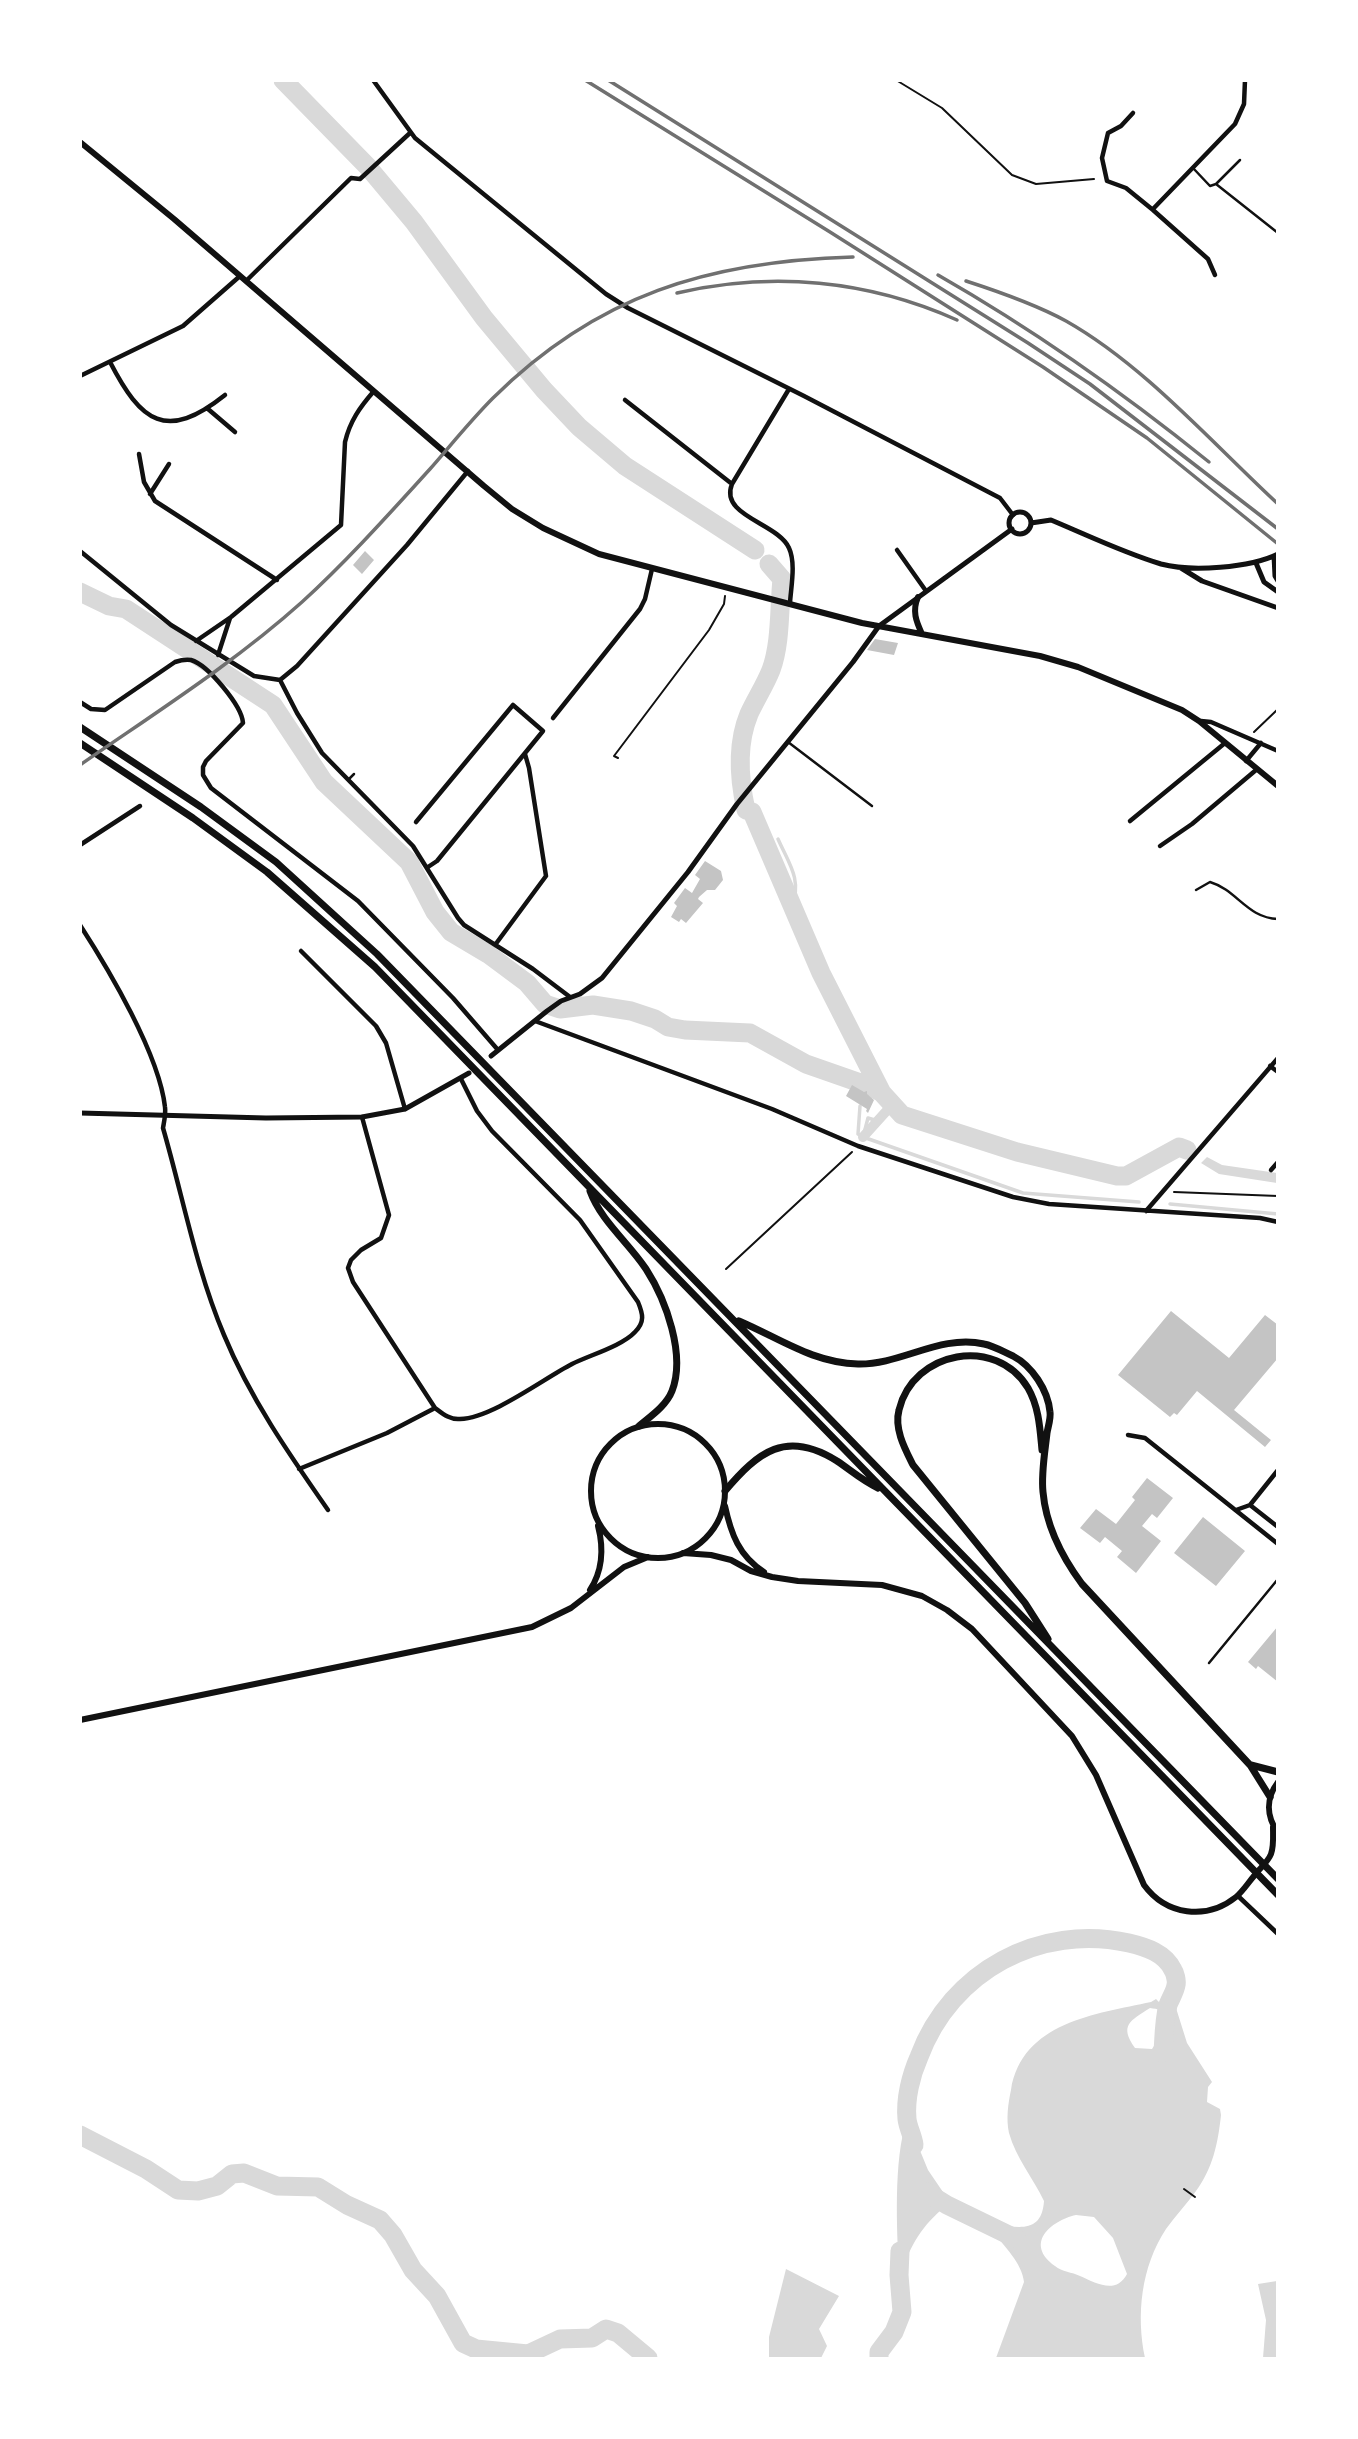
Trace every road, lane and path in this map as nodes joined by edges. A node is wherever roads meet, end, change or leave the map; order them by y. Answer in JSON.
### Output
{"nodes":[{"id":1,"x":373,"y":80,"type":"edge"},
{"id":2,"x":896,"y":80,"type":"edge"},
{"id":3,"x":1245,"y":80,"type":"edge"},
{"id":4,"x":1133,"y":113,"type":"dead end"},
{"id":5,"x":410,"y":133,"type":"junction"},
{"id":6,"x":80,"y":142,"type":"edge"},
{"id":7,"x":1240,"y":160,"type":"dead end"},
{"id":8,"x":1192,"y":168,"type":"junction"},
{"id":9,"x":1094,"y":178,"type":"dead end"},
{"id":10,"x":1216,"y":184,"type":"junction"},
{"id":11,"x":1153,"y":210,"type":"junction"},
{"id":12,"x":1278,"y":233,"type":"edge"},
{"id":13,"x":1215,"y":275,"type":"dead end"},
{"id":14,"x":243,"y":278,"type":"junction"},
{"id":15,"x":110,"y":362,"type":"junction"},
{"id":16,"x":80,"y":376,"type":"edge"},
{"id":17,"x":789,"y":388,"type":"junction"},
{"id":18,"x":374,"y":391,"type":"junction"},
{"id":19,"x":225,"y":395,"type":"dead end"},
{"id":20,"x":625,"y":400,"type":"dead end"},
{"id":21,"x":208,"y":409,"type":"junction"},
{"id":22,"x":235,"y":432,"type":"dead end"},
{"id":23,"x":139,"y":454,"type":"dead end"},
{"id":24,"x":169,"y":464,"type":"dead end"},
{"id":25,"x":468,"y":471,"type":"junction"},
{"id":26,"x":732,"y":484,"type":"junction"},
{"id":27,"x":150,"y":495,"type":"junction"},
{"id":28,"x":1013,"y":514,"type":"junction"},
{"id":29,"x":1031,"y":523,"type":"junction"},
{"id":30,"x":1012,"y":529,"type":"junction"},
{"id":31,"x":897,"y":550,"type":"dead end"},
{"id":32,"x":80,"y":551,"type":"edge"},
{"id":33,"x":1276,"y":555,"type":"edge"},
{"id":34,"x":1256,"y":563,"type":"junction"},
{"id":35,"x":1178,"y":566,"type":"junction"},
{"id":36,"x":652,"y":569,"type":"junction"},
{"id":37,"x":277,"y":580,"type":"junction"},
{"id":38,"x":1278,"y":581,"type":"edge"},
{"id":39,"x":727,"y":588,"type":"junction"},
{"id":40,"x":926,"y":592,"type":"junction"},
{"id":41,"x":1278,"y":592,"type":"edge"},
{"id":42,"x":918,"y":597,"type":"junction"},
{"id":43,"x":789,"y":603,"type":"junction"},
{"id":44,"x":1278,"y":608,"type":"edge"},
{"id":45,"x":231,"y":617,"type":"junction"},
{"id":46,"x":879,"y":626,"type":"junction"},
{"id":47,"x":922,"y":634,"type":"junction"},
{"id":48,"x":196,"y":640,"type":"junction"},
{"id":49,"x":218,"y":655,"type":"junction"},
{"id":50,"x":280,"y":680,"type":"junction"},
{"id":51,"x":80,"y":702,"type":"edge"},
{"id":52,"x":1278,"y":709,"type":"edge"},
{"id":53,"x":552,"y":718,"type":"dead end"},
{"id":54,"x":1199,"y":721,"type":"junction"},
{"id":55,"x":80,"y":727,"type":"edge"},
{"id":56,"x":1254,"y":732,"type":"dead end"},
{"id":57,"x":788,"y":742,"type":"junction"},
{"id":58,"x":80,"y":743,"type":"edge"},
{"id":59,"x":1225,"y":743,"type":"junction"},
{"id":60,"x":1261,"y":743,"type":"junction"},
{"id":61,"x":1278,"y":751,"type":"edge"},
{"id":62,"x":525,"y":754,"type":"junction"},
{"id":63,"x":618,"y":758,"type":"dead end"},
{"id":64,"x":1246,"y":761,"type":"junction"},
{"id":65,"x":1255,"y":768,"type":"junction"},
{"id":66,"x":354,"y":774,"type":"dead end"},
{"id":67,"x":348,"y":780,"type":"junction"},
{"id":68,"x":1278,"y":786,"type":"edge"},
{"id":69,"x":140,"y":806,"type":"dead end"},
{"id":70,"x":872,"y":806,"type":"dead end"},
{"id":71,"x":1130,"y":821,"type":"dead end"},
{"id":72,"x":416,"y":822,"type":"dead end"},
{"id":73,"x":80,"y":845,"type":"edge"},
{"id":74,"x":1160,"y":846,"type":"dead end"},
{"id":75,"x":428,"y":867,"type":"junction"},
{"id":76,"x":1196,"y":890,"type":"dead end"},
{"id":77,"x":1278,"y":919,"type":"edge"},
{"id":78,"x":80,"y":925,"type":"edge"},
{"id":79,"x":495,"y":945,"type":"junction"},
{"id":80,"x":302,"y":951,"type":"dead end"},
{"id":81,"x":570,"y":997,"type":"junction"},
{"id":82,"x":534,"y":1021,"type":"junction"},
{"id":83,"x":498,"y":1050,"type":"junction"},
{"id":84,"x":491,"y":1056,"type":"dead end"},
{"id":85,"x":1278,"y":1058,"type":"edge"},
{"id":86,"x":1270,"y":1066,"type":"junction"},
{"id":87,"x":1278,"y":1072,"type":"edge"},
{"id":88,"x":469,"y":1073,"type":"dead end"},
{"id":89,"x":461,"y":1079,"type":"junction"},
{"id":90,"x":405,"y":1109,"type":"junction"},
{"id":91,"x":80,"y":1113,"type":"edge"},
{"id":92,"x":165,"y":1115,"type":"junction"},
{"id":93,"x":362,"y":1117,"type":"junction"},
{"id":94,"x":858,"y":1146,"type":"junction"},
{"id":95,"x":1278,"y":1162,"type":"edge"},
{"id":96,"x":1271,"y":1170,"type":"dead end"},
{"id":97,"x":588,"y":1187,"type":"junction"},
{"id":98,"x":1167,"y":1189,"type":"junction"},
{"id":99,"x":1278,"y":1196,"type":"edge"},
{"id":100,"x":1146,"y":1211,"type":"junction"},
{"id":101,"x":1278,"y":1222,"type":"edge"},
{"id":102,"x":726,"y":1269,"type":"dead end"},
{"id":103,"x":735,"y":1320,"type":"junction"},
{"id":104,"x":435,"y":1408,"type":"junction"},
{"id":105,"x":639,"y":1426,"type":"junction"},
{"id":106,"x":1128,"y":1435,"type":"dead end"},
{"id":107,"x":1044,"y":1461,"type":"junction"},
{"id":108,"x":299,"y":1469,"type":"junction"},
{"id":109,"x":1278,"y":1470,"type":"edge"},
{"id":110,"x":725,"y":1491,"type":"junction"},
{"id":111,"x":884,"y":1491,"type":"junction"},
{"id":112,"x":724,"y":1503,"type":"junction"},
{"id":113,"x":1250,"y":1505,"type":"junction"},
{"id":114,"x":328,"y":1510,"type":"dead end"},
{"id":115,"x":1235,"y":1511,"type":"junction"},
{"id":116,"x":595,"y":1516,"type":"junction"},
{"id":117,"x":1278,"y":1527,"type":"edge"},
{"id":118,"x":1278,"y":1544,"type":"edge"},
{"id":119,"x":684,"y":1553,"type":"junction"},
{"id":120,"x":648,"y":1558,"type":"junction"},
{"id":121,"x":772,"y":1577,"type":"junction"},
{"id":122,"x":1278,"y":1578,"type":"edge"},
{"id":123,"x":588,"y":1594,"type":"junction"},
{"id":124,"x":1058,"y":1654,"type":"junction"},
{"id":125,"x":1209,"y":1663,"type":"dead end"},
{"id":126,"x":80,"y":1720,"type":"edge"},
{"id":127,"x":1250,"y":1765,"type":"junction"},
{"id":128,"x":1278,"y":1772,"type":"edge"},
{"id":129,"x":1278,"y":1782,"type":"edge"},
{"id":130,"x":1270,"y":1797,"type":"junction"},
{"id":131,"x":1275,"y":1829,"type":"edge"},
{"id":132,"x":1274,"y":1854,"type":"edge"},
{"id":133,"x":1278,"y":1879,"type":"edge"},
{"id":134,"x":1278,"y":1895,"type":"edge"},
{"id":135,"x":1238,"y":1896,"type":"junction"},
{"id":136,"x":1278,"y":1934,"type":"edge"},
{"id":137,"x":1184,"y":2189,"type":"dead end"},
{"id":138,"x":1195,"y":2197,"type":"dead end"}],
"edges":[{"from":1,"to":5,"type":"street"},
{"from":2,"to":9,"type":"path"},
{"from":3,"to":8,"type":"street"},
{"from":4,"to":11,"type":"street"},
{"from":5,"to":14,"type":"street"},
{"from":5,"to":17,"type":"street"},
{"from":6,"to":14,"type":"main road"},
{"from":7,"to":10,"type":"lane"},
{"from":8,"to":10,"type":"lane"},
{"from":8,"to":11,"type":"street"},
{"from":10,"to":12,"type":"lane"},
{"from":11,"to":13,"type":"street"},
{"from":14,"to":15,"type":"street"},
{"from":14,"to":18,"type":"main road"},
{"from":15,"to":16,"type":"street"},
{"from":15,"to":21,"type":"street"},
{"from":17,"to":26,"type":"street"},
{"from":17,"to":28,"type":"street"},
{"from":18,"to":25,"type":"main road"},
{"from":18,"to":37,"type":"street"},
{"from":19,"to":21,"type":"street"},
{"from":20,"to":26,"type":"street"},
{"from":21,"to":22,"type":"street"},
{"from":23,"to":27,"type":"street"},
{"from":24,"to":27,"type":"street"},
{"from":25,"to":36,"type":"main road"},
{"from":25,"to":50,"type":"street"},
{"from":26,"to":43,"type":"street"},
{"from":27,"to":37,"type":"street"},
{"from":28,"to":29,"type":"street"},
{"from":28,"to":30,"type":"street"},
{"from":29,"to":30,"type":"street"},
{"from":29,"to":35,"type":"street"},
{"from":30,"to":40,"type":"street"},
{"from":31,"to":40,"type":"street"},
{"from":32,"to":48,"type":"street"},
{"from":33,"to":34,"type":"street"},
{"from":33,"to":38,"type":"street"},
{"from":34,"to":35,"type":"street"},
{"from":34,"to":41,"type":"street"},
{"from":35,"to":44,"type":"street"},
{"from":36,"to":39,"type":"main road"},
{"from":36,"to":53,"type":"street"},
{"from":37,"to":45,"type":"street"},
{"from":39,"to":43,"type":"main road"},
{"from":39,"to":63,"type":"path"},
{"from":40,"to":42,"type":"street"},
{"from":42,"to":46,"type":"street"},
{"from":42,"to":47,"type":"main road"},
{"from":43,"to":46,"type":"main road"},
{"from":45,"to":48,"type":"street"},
{"from":45,"to":49,"type":"street"},
{"from":46,"to":47,"type":"main road"},
{"from":46,"to":57,"type":"street"},
{"from":47,"to":54,"type":"main road"},
{"from":48,"to":49,"type":"street"},
{"from":49,"to":50,"type":"street"},
{"from":50,"to":67,"type":"street"},
{"from":51,"to":83,"type":"street"},
{"from":52,"to":56,"type":"path"},
{"from":54,"to":59,"type":"main road"},
{"from":54,"to":60,"type":"street"},
{"from":55,"to":103,"type":"main road"},
{"from":57,"to":70,"type":"lane"},
{"from":57,"to":81,"type":"street"},
{"from":58,"to":97,"type":"main road"},
{"from":59,"to":64,"type":"main road"},
{"from":59,"to":71,"type":"street"},
{"from":60,"to":61,"type":"street"},
{"from":60,"to":64,"type":"street"},
{"from":62,"to":72,"type":"street"},
{"from":62,"to":75,"type":"street"},
{"from":62,"to":79,"type":"street"},
{"from":64,"to":65,"type":"main road"},
{"from":65,"to":68,"type":"main road"},
{"from":65,"to":74,"type":"street"},
{"from":66,"to":67,"type":"lane"},
{"from":67,"to":75,"type":"street"},
{"from":69,"to":73,"type":"street"},
{"from":75,"to":79,"type":"street"},
{"from":76,"to":77,"type":"lane"},
{"from":78,"to":92,"type":"street"},
{"from":79,"to":81,"type":"street"},
{"from":80,"to":90,"type":"street"},
{"from":81,"to":82,"type":"street"},
{"from":82,"to":83,"type":"street"},
{"from":82,"to":94,"type":"street"},
{"from":83,"to":84,"type":"street"},
{"from":85,"to":86,"type":"street"},
{"from":86,"to":87,"type":"street"},
{"from":86,"to":98,"type":"street"},
{"from":88,"to":89,"type":"street"},
{"from":89,"to":90,"type":"street"},
{"from":89,"to":104,"type":"street"},
{"from":90,"to":93,"type":"street"},
{"from":91,"to":92,"type":"street"},
{"from":92,"to":93,"type":"street"},
{"from":92,"to":108,"type":"street"},
{"from":93,"to":104,"type":"street"},
{"from":94,"to":100,"type":"street"},
{"from":94,"to":102,"type":"path"},
{"from":95,"to":96,"type":"street"},
{"from":97,"to":105,"type":"main road"},
{"from":97,"to":111,"type":"main road"},
{"from":98,"to":99,"type":"path"},
{"from":98,"to":100,"type":"street"},
{"from":100,"to":101,"type":"street"},
{"from":103,"to":107,"type":"main road"},
{"from":103,"to":124,"type":"main road"},
{"from":104,"to":108,"type":"street"},
{"from":105,"to":110,"type":"main road"},
{"from":105,"to":116,"type":"main road"},
{"from":106,"to":115,"type":"street"},
{"from":107,"to":124,"type":"main road"},
{"from":107,"to":127,"type":"main road"},
{"from":108,"to":114,"type":"street"},
{"from":109,"to":113,"type":"street"},
{"from":110,"to":111,"type":"main road"},
{"from":110,"to":112,"type":"main road"},
{"from":111,"to":134,"type":"main road"},
{"from":112,"to":119,"type":"main road"},
{"from":112,"to":121,"type":"main road"},
{"from":113,"to":115,"type":"street"},
{"from":113,"to":117,"type":"street"},
{"from":115,"to":118,"type":"street"},
{"from":116,"to":120,"type":"main road"},
{"from":116,"to":123,"type":"main road"},
{"from":119,"to":120,"type":"main road"},
{"from":119,"to":121,"type":"main road"},
{"from":120,"to":123,"type":"main road"},
{"from":121,"to":135,"type":"main road"},
{"from":122,"to":125,"type":"lane"},
{"from":123,"to":126,"type":"main road"},
{"from":124,"to":133,"type":"main road"},
{"from":127,"to":128,"type":"main road"},
{"from":127,"to":130,"type":"main road"},
{"from":129,"to":130,"type":"main road"},
{"from":130,"to":131,"type":"main road"},
{"from":131,"to":132,"type":"main road"},
{"from":132,"to":135,"type":"main road"},
{"from":135,"to":136,"type":"street"},
{"from":137,"to":138,"type":"path"}]}
